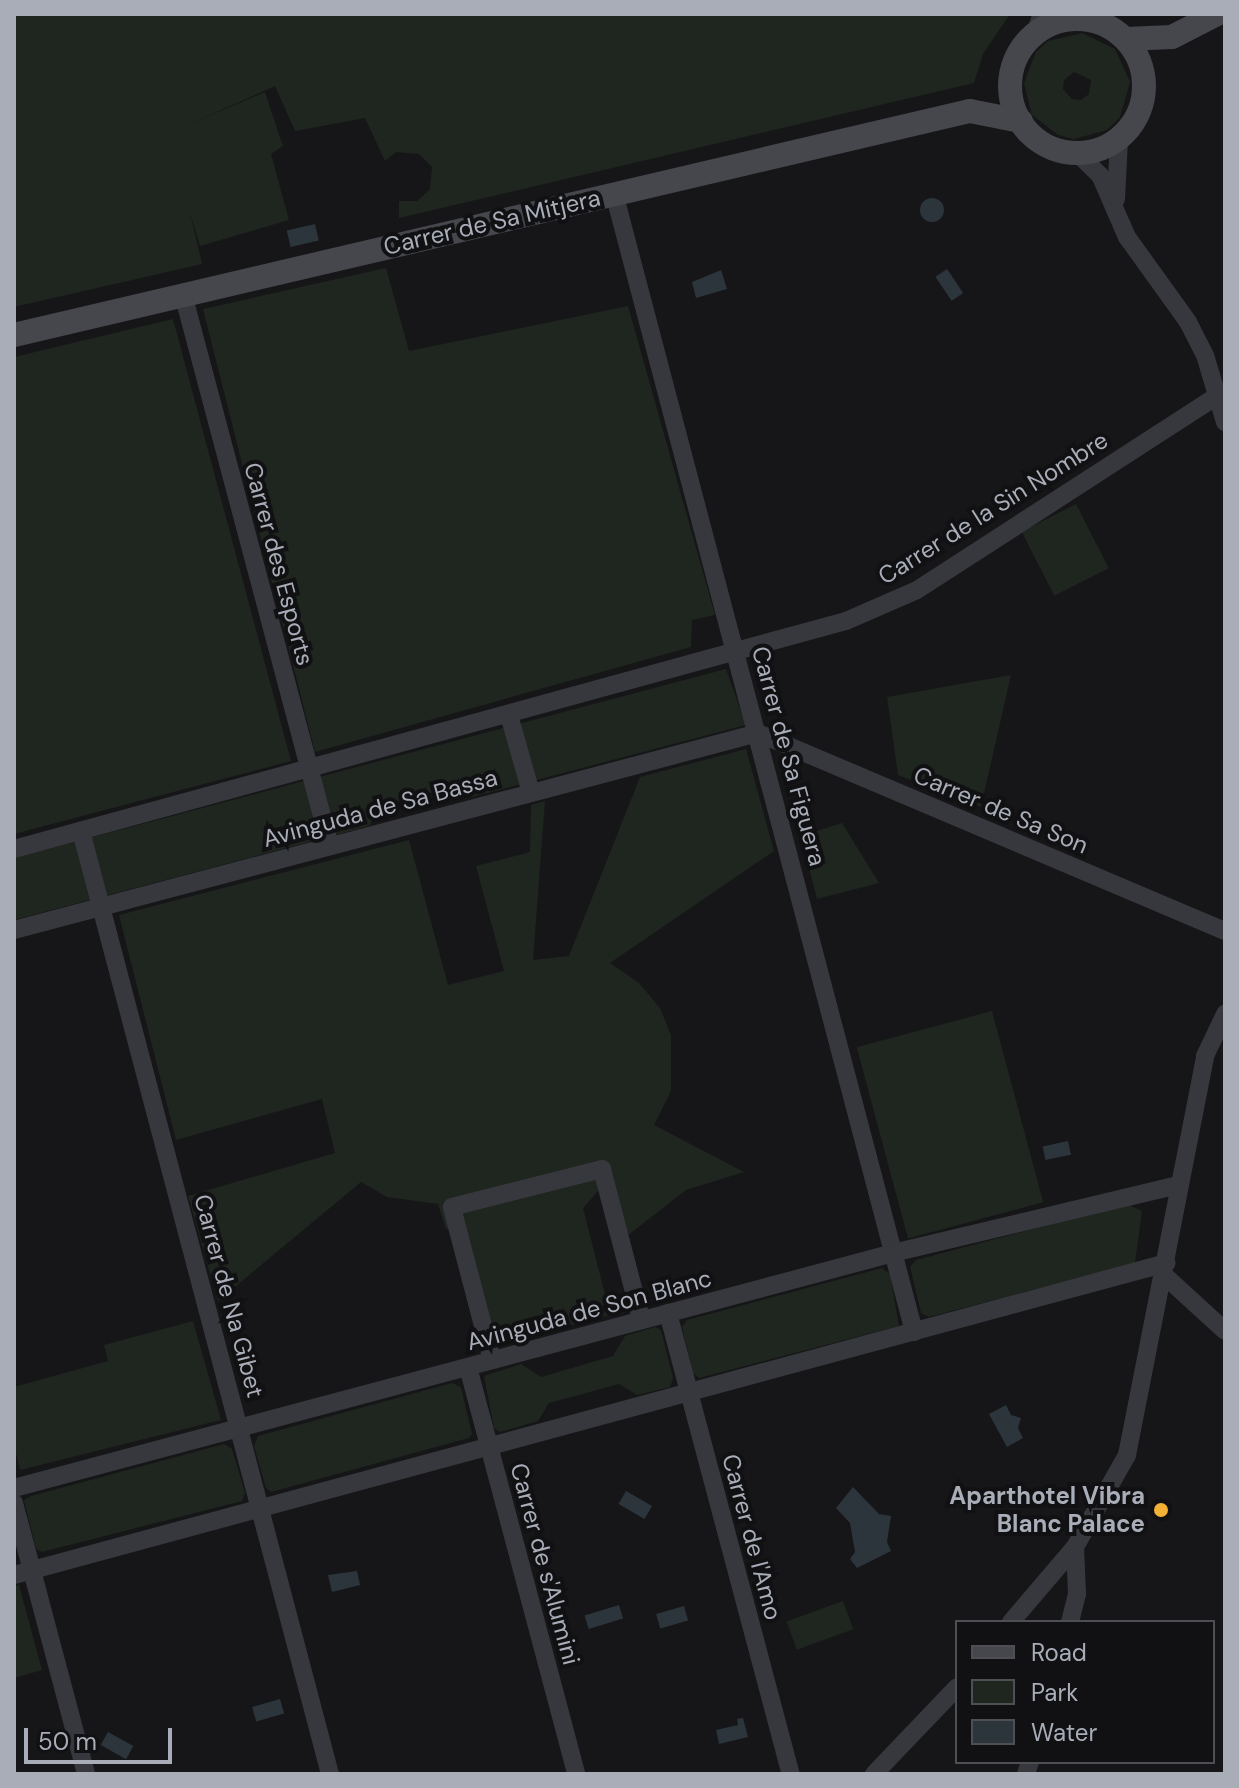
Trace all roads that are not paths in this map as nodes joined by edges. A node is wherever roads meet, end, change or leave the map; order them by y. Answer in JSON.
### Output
{"nodes":[{"id":1,"x":1217,"y":14,"type":"edge"},
{"id":2,"x":1086,"y":17,"type":"edge"},
{"id":3,"x":1038,"y":24,"type":"edge"},
{"id":4,"x":1172,"y":37,"type":"junction"},
{"id":5,"x":1126,"y":39,"type":"junction"},
{"id":6,"x":1011,"y":73,"type":"junction"},
{"id":7,"x":1145,"y":77,"type":"junction"},
{"id":8,"x":970,"y":111,"type":"junction"},
{"id":9,"x":1021,"y":121,"type":"junction"},
{"id":10,"x":1119,"y":139,"type":"junction"},
{"id":11,"x":1077,"y":153,"type":"junction"},
{"id":12,"x":614,"y":193,"type":"junction"},
{"id":13,"x":1116,"y":202,"type":"junction"},
{"id":14,"x":183,"y":294,"type":"junction"},
{"id":15,"x":14,"y":335,"type":"edge"},
{"id":16,"x":1218,"y":395,"type":"junction"},
{"id":17,"x":1225,"y":422,"type":"edge"},
{"id":18,"x":737,"y":654,"type":"junction"},
{"id":19,"x":509,"y":715,"type":"junction"},
{"id":20,"x":758,"y":733,"type":"junction"},
{"id":21,"x":309,"y":769,"type":"junction"},
{"id":22,"x":531,"y":793,"type":"junction"},
{"id":23,"x":81,"y":831,"type":"junction"},
{"id":24,"x":330,"y":846,"type":"junction"},
{"id":25,"x":14,"y":849,"type":"edge"},
{"id":26,"x":101,"y":907,"type":"junction"},
{"id":27,"x":14,"y":930,"type":"edge"},
{"id":28,"x":1225,"y":931,"type":"edge"},
{"id":29,"x":1225,"y":1014,"type":"edge"},
{"id":30,"x":1178,"y":1185,"type":"junction"},
{"id":31,"x":897,"y":1252,"type":"junction"},
{"id":32,"x":1166,"y":1270,"type":"junction"},
{"id":33,"x":668,"y":1313,"type":"junction"},
{"id":34,"x":641,"y":1319,"type":"junction"},
{"id":35,"x":1225,"y":1331,"type":"edge"},
{"id":36,"x":914,"y":1332,"type":"junction"},
{"id":37,"x":492,"y":1360,"type":"junction"},
{"id":38,"x":468,"y":1367,"type":"junction"},
{"id":39,"x":689,"y":1393,"type":"junction"},
{"id":40,"x":239,"y":1428,"type":"junction"},
{"id":41,"x":489,"y":1447,"type":"junction"},
{"id":42,"x":14,"y":1488,"type":"edge"},
{"id":43,"x":14,"y":1503,"type":"edge"},
{"id":44,"x":261,"y":1508,"type":"junction"},
{"id":45,"x":1075,"y":1547,"type":"junction"},
{"id":46,"x":23,"y":1572,"type":"edge"},
{"id":47,"x":1013,"y":1620,"type":"edge"},
{"id":48,"x":1070,"y":1620,"type":"edge"},
{"id":49,"x":955,"y":1689,"type":"edge"},
{"id":50,"x":86,"y":1774,"type":"edge"},
{"id":51,"x":330,"y":1774,"type":"edge"},
{"id":52,"x":576,"y":1774,"type":"edge"},
{"id":53,"x":791,"y":1774,"type":"edge"},
{"id":54,"x":874,"y":1774,"type":"edge"}],
"edges":[{"from":1,"to":4,"type":"street"},
{"from":2,"to":3,"type":"street"},
{"from":2,"to":5,"type":"street"},
{"from":3,"to":6,"type":"street"},
{"from":4,"to":5,"type":"street"},
{"from":4,"to":7,"type":"street"},
{"from":5,"to":7,"type":"street"},
{"from":6,"to":8,"type":"street","name":"Carrer de Sa Mitjera"},
{"from":6,"to":9,"type":"street"},
{"from":7,"to":10,"type":"street"},
{"from":8,"to":9,"type":"street","name":"Carrer de Sa Mitjera"},
{"from":8,"to":12,"type":"street","name":"Carrer de Sa Mitjera"},
{"from":9,"to":11,"type":"street"},
{"from":10,"to":11,"type":"street"},
{"from":10,"to":13,"type":"street"},
{"from":11,"to":13,"type":"street"},
{"from":12,"to":14,"type":"street","name":"Carrer de Sa Mitjera"},
{"from":12,"to":18,"type":"street","name":"Carrer de Sa Figuera"},
{"from":13,"to":16,"type":"street"},
{"from":14,"to":15,"type":"street","name":"Carrer de Sa Mitjera"},
{"from":14,"to":21,"type":"street","name":"Carrer des Esports"},
{"from":16,"to":17,"type":"street"},
{"from":16,"to":18,"type":"street","name":"Carrer de la Sin Nombre"},
{"from":18,"to":19,"type":"street"},
{"from":18,"to":20,"type":"street","name":"Carrer de Sa Figuera"},
{"from":19,"to":21,"type":"street"},
{"from":19,"to":22,"type":"street"},
{"from":20,"to":22,"type":"street","name":"Avinguda de Sa Bassa"},
{"from":20,"to":28,"type":"street","name":"Carrer de Sa Son"},
{"from":20,"to":31,"type":"street","name":"Carrer de Sa Figuera"},
{"from":21,"to":23,"type":"street"},
{"from":21,"to":24,"type":"street","name":"Carrer des Esports"},
{"from":22,"to":24,"type":"street","name":"Avinguda de Sa Bassa"},
{"from":23,"to":25,"type":"street"},
{"from":23,"to":26,"type":"street","name":"Carrer de Na Gibet"},
{"from":24,"to":26,"type":"street","name":"Avinguda de Sa Bassa"},
{"from":26,"to":27,"type":"street","name":"Avinguda de Sa Bassa"},
{"from":26,"to":40,"type":"street","name":"Carrer de Na Gibet"},
{"from":29,"to":30,"type":"street"},
{"from":30,"to":31,"type":"street","name":"Avinguda de Son Blanc"},
{"from":30,"to":32,"type":"street"},
{"from":31,"to":33,"type":"street","name":"Avinguda de Son Blanc"},
{"from":31,"to":36,"type":"street","name":"Carrer de Sa Figuera"},
{"from":32,"to":35,"type":"street"},
{"from":32,"to":36,"type":"street"},
{"from":32,"to":45,"type":"street"},
{"from":33,"to":34,"type":"street","name":"Avinguda de Son Blanc"},
{"from":33,"to":39,"type":"street","name":"Carrer de l'Amo"},
{"from":34,"to":37,"type":"street","name":"Avinguda de Son Blanc"},
{"from":34,"to":37,"type":"street"},
{"from":36,"to":39,"type":"street"},
{"from":37,"to":38,"type":"street","name":"Avinguda de Son Blanc"},
{"from":38,"to":40,"type":"street","name":"Avinguda de Son Blanc"},
{"from":38,"to":41,"type":"street","name":"Carrer de s'Alumini"},
{"from":39,"to":41,"type":"street"},
{"from":39,"to":53,"type":"street","name":"Carrer de l'Amo"},
{"from":40,"to":42,"type":"street","name":"Avinguda de Son Blanc"},
{"from":40,"to":44,"type":"street","name":"Carrer de Na Gibet"},
{"from":41,"to":44,"type":"street"},
{"from":41,"to":52,"type":"street","name":"Carrer de s'Alumini"},
{"from":43,"to":46,"type":"street"},
{"from":44,"to":46,"type":"street"},
{"from":44,"to":51,"type":"street","name":"Carrer de Na Gibet"},
{"from":45,"to":47,"type":"street"},
{"from":45,"to":48,"type":"street"},
{"from":46,"to":50,"type":"street"},
{"from":49,"to":54,"type":"street"}]}
